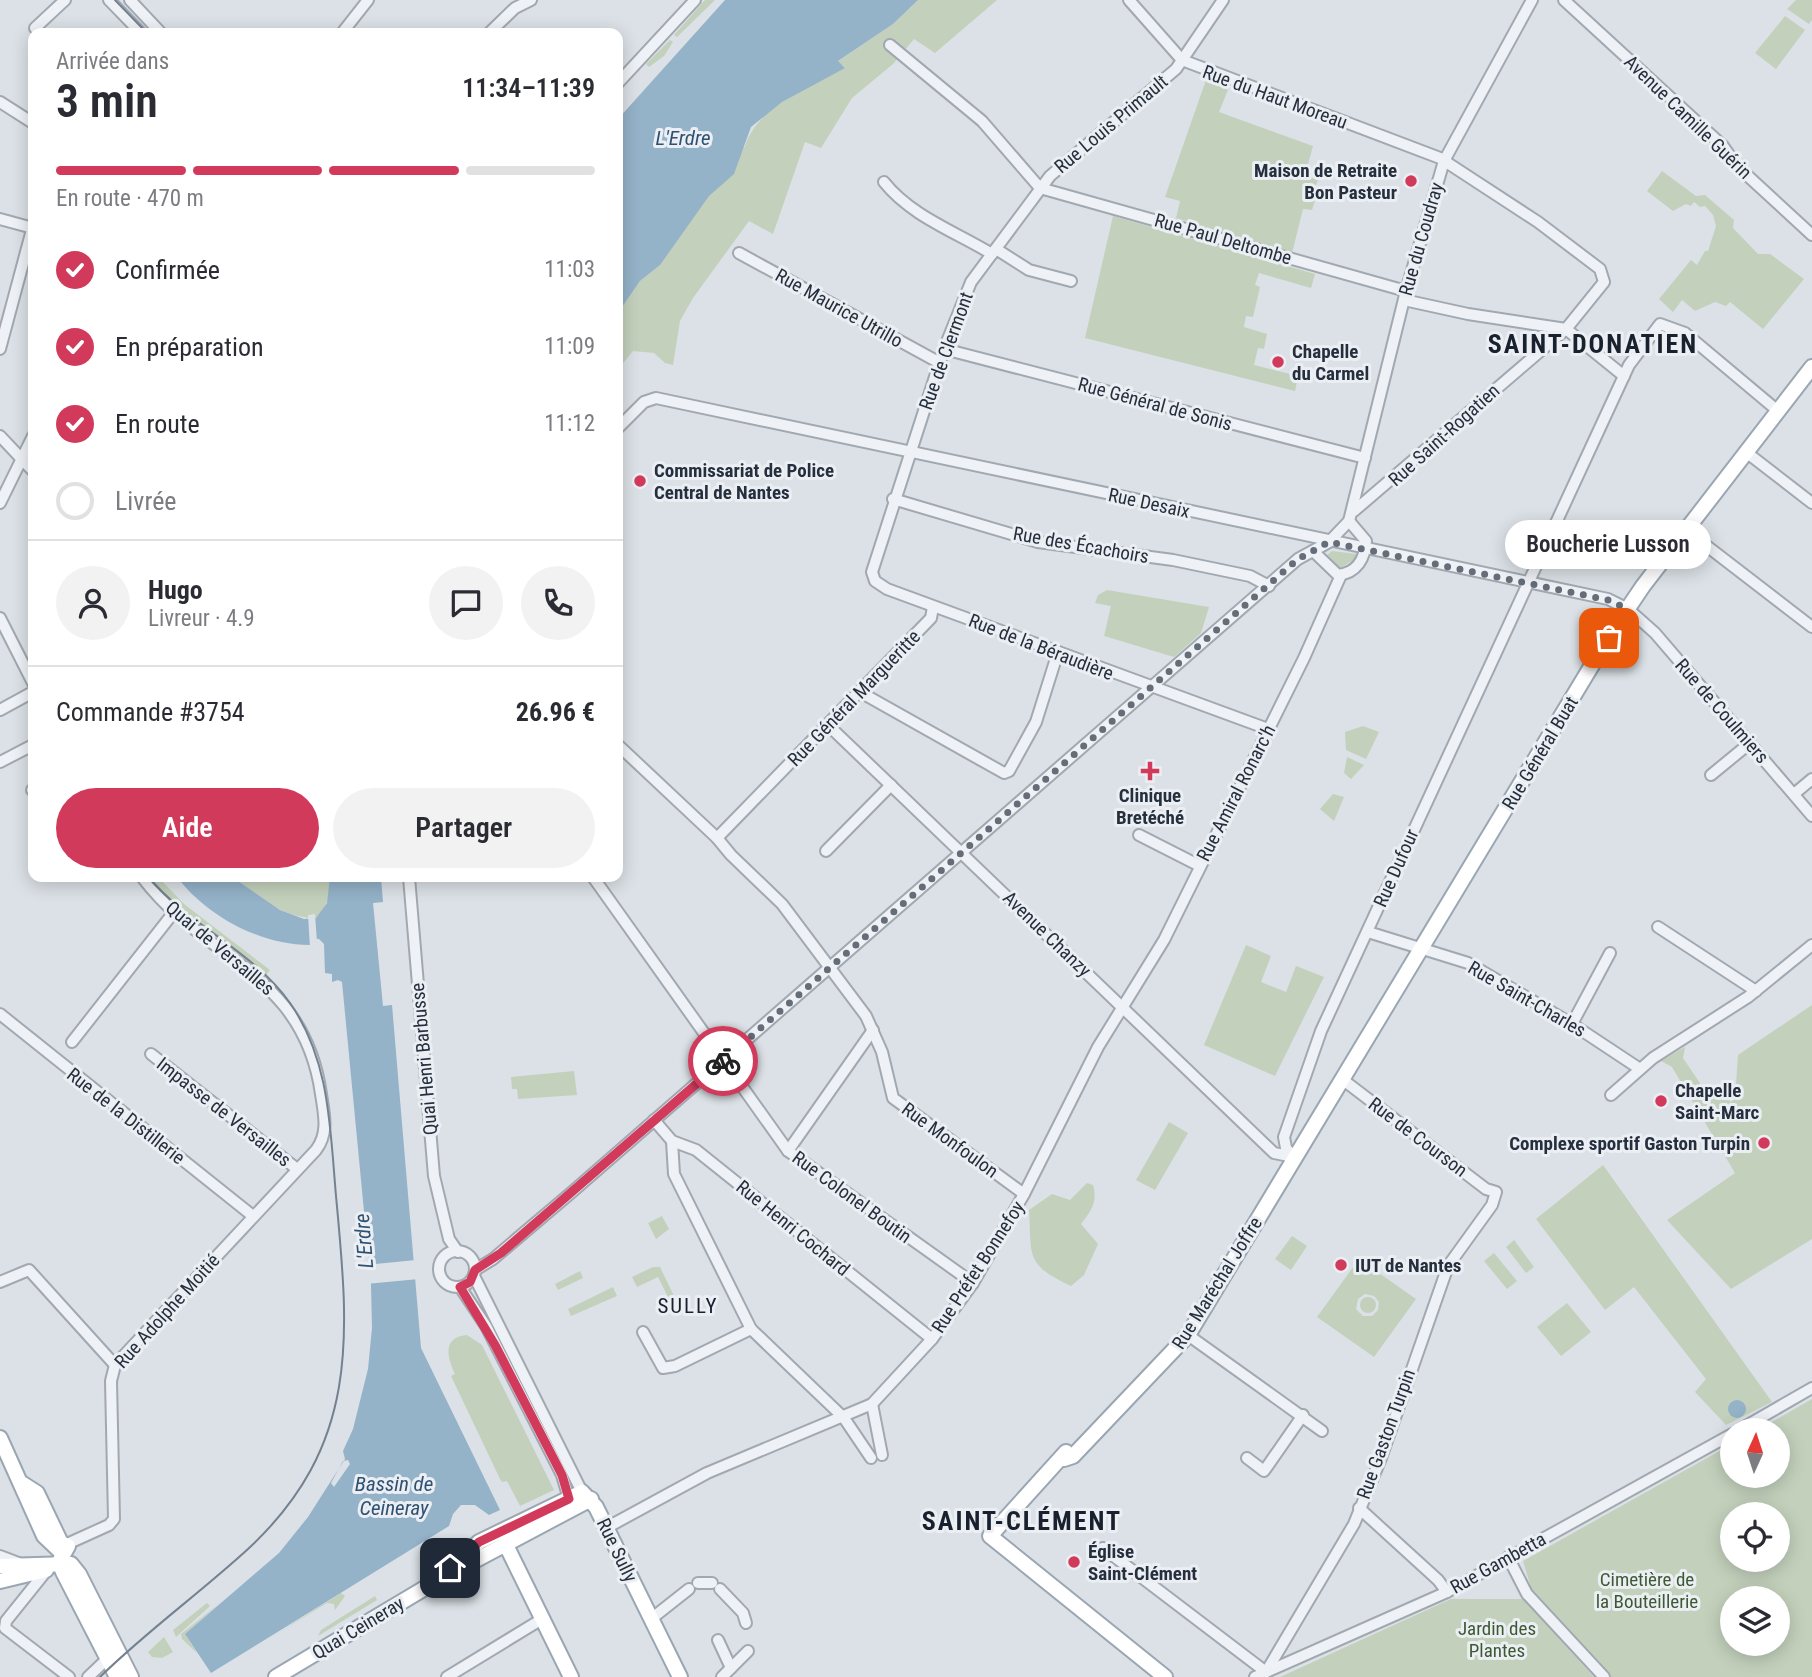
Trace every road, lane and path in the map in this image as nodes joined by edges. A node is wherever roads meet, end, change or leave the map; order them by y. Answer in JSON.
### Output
{"nodes":[{"id":1,"x":65,"y":0,"type":"edge"},
{"id":2,"x":109,"y":0,"type":"edge"},
{"id":3,"x":130,"y":0,"type":"edge"},
{"id":4,"x":368,"y":0,"type":"edge"},
{"id":5,"x":531,"y":0,"type":"edge"},
{"id":6,"x":695,"y":0,"type":"edge"},
{"id":7,"x":1129,"y":0,"type":"edge"},
{"id":8,"x":1223,"y":0,"type":"edge"},
{"id":9,"x":1532,"y":0,"type":"edge"},
{"id":10,"x":1564,"y":0,"type":"edge"},
{"id":11,"x":35,"y":28,"type":"dead end"},
{"id":12,"x":136,"y":28,"type":"edge"},
{"id":13,"x":156,"y":28,"type":"edge"},
{"id":14,"x":346,"y":28,"type":"edge"},
{"id":15,"x":494,"y":28,"type":"edge"},
{"id":16,"x":890,"y":45,"type":"dead end"},
{"id":17,"x":1182,"y":61,"type":"junction"},
{"id":18,"x":623,"y":78,"type":"edge"},
{"id":19,"x":0,"y":102,"type":"edge"},
{"id":20,"x":28,"y":119,"type":"edge"},
{"id":21,"x":1444,"y":161,"type":"junction"},
{"id":22,"x":884,"y":182,"type":"dead end"},
{"id":23,"x":1040,"y":188,"type":"junction"},
{"id":24,"x":0,"y":219,"type":"edge"},
{"id":25,"x":28,"y":226,"type":"edge"},
{"id":26,"x":1812,"y":235,"type":"edge"},
{"id":27,"x":28,"y":245,"type":"edge"},
{"id":28,"x":994,"y":251,"type":"junction"},
{"id":29,"x":739,"y":253,"type":"dead end"},
{"id":30,"x":1070,"y":281,"type":"dead end"},
{"id":31,"x":1604,"y":282,"type":"joint"},
{"id":32,"x":1405,"y":295,"type":"junction"},
{"id":33,"x":1566,"y":329,"type":"junction"},
{"id":34,"x":0,"y":349,"type":"edge"},
{"id":35,"x":944,"y":349,"type":"junction"},
{"id":36,"x":940,"y":363,"type":"junction"},
{"id":37,"x":1812,"y":367,"type":"edge"},
{"id":38,"x":1623,"y":376,"type":"junction"},
{"id":39,"x":1778,"y":411,"type":"junction"},
{"id":40,"x":623,"y":423,"type":"edge"},
{"id":41,"x":0,"y":436,"type":"edge"},
{"id":42,"x":28,"y":445,"type":"edge"},
{"id":43,"x":910,"y":452,"type":"junction"},
{"id":44,"x":1746,"y":452,"type":"junction"},
{"id":45,"x":21,"y":458,"type":"junction"},
{"id":46,"x":1365,"y":458,"type":"junction"},
{"id":47,"x":28,"y":466,"type":"edge"},
{"id":48,"x":3,"y":489,"type":"edge"},
{"id":49,"x":893,"y":499,"type":"junction"},
{"id":50,"x":0,"y":503,"type":"edge"},
{"id":51,"x":1812,"y":503,"type":"edge"},
{"id":52,"x":1351,"y":516,"type":"junction"},
{"id":53,"x":1686,"y":530,"type":"junction"},
{"id":54,"x":1329,"y":542,"type":"junction"},
{"id":55,"x":1366,"y":550,"type":"junction"},
{"id":56,"x":1312,"y":551,"type":"junction"},
{"id":57,"x":1341,"y":575,"type":"junction"},
{"id":58,"x":1529,"y":583,"type":"junction"},
{"id":59,"x":1269,"y":586,"type":"junction"},
{"id":60,"x":933,"y":607,"type":"junction"},
{"id":61,"x":1628,"y":609,"type":"junction"},
{"id":62,"x":0,"y":618,"type":"edge"},
{"id":63,"x":1812,"y":627,"type":"edge"},
{"id":64,"x":1058,"y":652,"type":"junction"},
{"id":65,"x":28,"y":674,"type":"edge"},
{"id":66,"x":1153,"y":687,"type":"junction"},
{"id":67,"x":860,"y":692,"type":"junction"},
{"id":68,"x":28,"y":695,"type":"edge"},
{"id":69,"x":0,"y":709,"type":"edge"},
{"id":70,"x":828,"y":725,"type":"junction"},
{"id":71,"x":1268,"y":730,"type":"junction"},
{"id":72,"x":1750,"y":743,"type":"junction"},
{"id":73,"x":28,"y":748,"type":"edge"},
{"id":74,"x":623,"y":750,"type":"edge"},
{"id":75,"x":0,"y":762,"type":"edge"},
{"id":76,"x":1711,"y":775,"type":"dead end"},
{"id":77,"x":1812,"y":779,"type":"edge"},
{"id":78,"x":891,"y":785,"type":"junction"},
{"id":79,"x":1794,"y":794,"type":"junction"},
{"id":80,"x":1812,"y":816,"type":"edge"},
{"id":81,"x":1139,"y":835,"type":"dead end"},
{"id":82,"x":717,"y":838,"type":"junction"},
{"id":83,"x":826,"y":851,"type":"dead end"},
{"id":84,"x":962,"y":853,"type":"junction"},
{"id":85,"x":1200,"y":866,"type":"junction"},
{"id":86,"x":147,"y":882,"type":"edge"},
{"id":87,"x":409,"y":882,"type":"edge"},
{"id":88,"x":597,"y":882,"type":"edge"},
{"id":89,"x":174,"y":912,"type":"junction"},
{"id":90,"x":1658,"y":928,"type":"dead end"},
{"id":91,"x":1368,"y":932,"type":"junction"},
{"id":92,"x":1812,"y":945,"type":"edge"},
{"id":93,"x":1422,"y":947,"type":"junction"},
{"id":94,"x":1610,"y":953,"type":"dead end"},
{"id":95,"x":830,"y":968,"type":"junction"},
{"id":96,"x":1756,"y":991,"type":"junction"},
{"id":97,"x":1122,"y":1006,"type":"junction"},
{"id":98,"x":0,"y":1014,"type":"edge"},
{"id":99,"x":1572,"y":1024,"type":"junction"},
{"id":100,"x":873,"y":1030,"type":"junction"},
{"id":101,"x":72,"y":1042,"type":"dead end"},
{"id":102,"x":151,"y":1054,"type":"dead end"},
{"id":103,"x":724,"y":1059,"type":"junction"},
{"id":104,"x":1640,"y":1069,"type":"junction"},
{"id":105,"x":1342,"y":1079,"type":"junction"},
{"id":106,"x":1611,"y":1095,"type":"dead end"},
{"id":107,"x":654,"y":1120,"type":"junction"},
{"id":108,"x":672,"y":1141,"type":"junction"},
{"id":109,"x":322,"y":1142,"type":"joint"},
{"id":110,"x":788,"y":1152,"type":"junction"},
{"id":111,"x":1290,"y":1152,"type":"junction"},
{"id":112,"x":297,"y":1170,"type":"junction"},
{"id":113,"x":1496,"y":1192,"type":"joint"},
{"id":114,"x":1024,"y":1194,"type":"junction"},
{"id":115,"x":253,"y":1216,"type":"junction"},
{"id":116,"x":449,"y":1239,"type":"junction"},
{"id":117,"x":458,"y":1252,"type":"junction"},
{"id":118,"x":444,"y":1258,"type":"junction"},
{"id":119,"x":474,"y":1273,"type":"junction"},
{"id":120,"x":0,"y":1282,"type":"edge"},
{"id":121,"x":973,"y":1283,"type":"junction"},
{"id":122,"x":460,"y":1287,"type":"junction"},
{"id":123,"x":751,"y":1329,"type":"junction"},
{"id":124,"x":643,"y":1332,"type":"dead end"},
{"id":125,"x":1188,"y":1335,"type":"junction"},
{"id":126,"x":932,"y":1339,"type":"junction"},
{"id":127,"x":115,"y":1365,"type":"junction"},
{"id":128,"x":1812,"y":1388,"type":"edge"},
{"id":129,"x":872,"y":1404,"type":"junction"},
{"id":130,"x":1303,"y":1415,"type":"junction"},
{"id":131,"x":845,"y":1418,"type":"junction"},
{"id":132,"x":1760,"y":1418,"type":"edge"},
{"id":133,"x":1322,"y":1431,"type":"dead end"},
{"id":134,"x":0,"y":1438,"type":"edge"},
{"id":135,"x":1720,"y":1441,"type":"edge"},
{"id":136,"x":1247,"y":1458,"type":"dead end"},
{"id":137,"x":580,"y":1496,"type":"junction"},
{"id":138,"x":1359,"y":1508,"type":"junction"},
{"id":139,"x":606,"y":1528,"type":"junction"},
{"id":140,"x":505,"y":1537,"type":"junction"},
{"id":141,"x":1103,"y":1548,"type":"dead end"},
{"id":142,"x":60,"y":1552,"type":"junction"},
{"id":143,"x":1508,"y":1557,"type":"junction"},
{"id":144,"x":0,"y":1569,"type":"edge"},
{"id":145,"x":1447,"y":1592,"type":"junction"},
{"id":146,"x":542,"y":1619,"type":"junction"},
{"id":147,"x":651,"y":1619,"type":"junction"},
{"id":148,"x":746,"y":1623,"type":"dead end"},
{"id":149,"x":718,"y":1640,"type":"dead end"},
{"id":150,"x":748,"y":1651,"type":"dead end"},
{"id":151,"x":108,"y":1658,"type":"junction"},
{"id":152,"x":731,"y":1668,"type":"junction"},
{"id":153,"x":1261,"y":1675,"type":"edge"},
{"id":154,"x":69,"y":1677,"type":"edge"},
{"id":155,"x":88,"y":1677,"type":"edge"},
{"id":156,"x":117,"y":1677,"type":"edge"},
{"id":157,"x":131,"y":1677,"type":"edge"},
{"id":158,"x":276,"y":1677,"type":"edge"},
{"id":159,"x":447,"y":1677,"type":"edge"},
{"id":160,"x":570,"y":1677,"type":"edge"},
{"id":161,"x":680,"y":1677,"type":"edge"},
{"id":162,"x":722,"y":1677,"type":"edge"},
{"id":163,"x":1165,"y":1677,"type":"edge"},
{"id":164,"x":1604,"y":1677,"type":"edge"}],
"edges":[{"from":1,"to":11,"type":"street"},
{"from":2,"to":12,"type":"street"},
{"from":3,"to":13,"type":"street"},
{"from":4,"to":14,"type":"street"},
{"from":5,"to":15,"type":"street"},
{"from":6,"to":18,"type":"street"},
{"from":7,"to":17,"type":"street","name":"Rue du Haut Moreau"},
{"from":8,"to":17,"type":"street","name":"Rue Louis Primault"},
{"from":9,"to":21,"type":"street","name":"Rue du Coudray"},
{"from":10,"to":26,"type":"street","name":"Avenue Camille Guérin"},
{"from":16,"to":23,"type":"street"},
{"from":17,"to":21,"type":"street","name":"Rue du Haut Moreau"},
{"from":17,"to":23,"type":"street","name":"Rue Louis Primault"},
{"from":19,"to":20,"type":"street"},
{"from":21,"to":31,"type":"street","name":"Rue du Haut Moreau"},
{"from":21,"to":32,"type":"street","name":"Rue du Coudray"},
{"from":22,"to":28,"type":"street"},
{"from":23,"to":28,"type":"street","name":"Rue de Clermont"},
{"from":23,"to":32,"type":"street","name":"Rue Paul Deltombe"},
{"from":24,"to":25,"type":"street"},
{"from":27,"to":34,"type":"street"},
{"from":28,"to":30,"type":"street"},
{"from":28,"to":35,"type":"street","name":"Rue de Clermont"},
{"from":29,"to":36,"type":"street","name":"Rue Maurice Utrillo"},
{"from":31,"to":33,"type":"street","name":"Rue Saint-Rogatien"},
{"from":32,"to":33,"type":"street","name":"Rue Paul Deltombe"},
{"from":32,"to":46,"type":"street","name":"Rue du Coudray"},
{"from":33,"to":38,"type":"street"},
{"from":33,"to":52,"type":"street","name":"Rue Saint-Rogatien"},
{"from":35,"to":36,"type":"street","name":"Rue de Clermont"},
{"from":35,"to":46,"type":"street","name":"Rue Général de Sonis"},
{"from":36,"to":43,"type":"street","name":"Rue de Clermont"},
{"from":37,"to":39,"type":"main road","name":"Rue Général Buat"},
{"from":38,"to":39,"type":"street","name":"Rue Dufour"},
{"from":38,"to":58,"type":"street","name":"Rue Dufour"},
{"from":39,"to":44,"type":"main road","name":"Rue Général Buat"},
{"from":40,"to":43,"type":"street","name":"Rue Desaix"},
{"from":41,"to":45,"type":"street"},
{"from":42,"to":45,"type":"street"},
{"from":43,"to":49,"type":"street","name":"Rue Général Margueritte"},
{"from":43,"to":54,"type":"street","name":"Rue Desaix"},
{"from":44,"to":51,"type":"street"},
{"from":44,"to":53,"type":"main road","name":"Rue Général Buat"},
{"from":45,"to":47,"type":"street"},
{"from":45,"to":48,"type":"street"},
{"from":46,"to":52,"type":"street","name":"Rue du Coudray"},
{"from":48,"to":50,"type":"street"},
{"from":49,"to":59,"type":"street","name":"Rue des Écachoirs"},
{"from":49,"to":60,"type":"street","name":"Rue Général Margueritte"},
{"from":52,"to":54,"type":"street","name":"Rue Saint-Rogatien"},
{"from":52,"to":55,"type":"street"},
{"from":53,"to":61,"type":"main road","name":"Rue Général Buat"},
{"from":53,"to":63,"type":"street"},
{"from":54,"to":55,"type":"street","name":"Rue Desaix"},
{"from":54,"to":56,"type":"street","name":"Rue Saint-Rogatien"},
{"from":55,"to":57,"type":"street"},
{"from":55,"to":58,"type":"street","name":"Rue Desaix"},
{"from":56,"to":57,"type":"street"},
{"from":56,"to":59,"type":"street","name":"Rue Saint-Rogatien"},
{"from":57,"to":71,"type":"street","name":"Rue Amiral Ronarc'h"},
{"from":58,"to":61,"type":"street","name":"Rue Desaix"},
{"from":58,"to":91,"type":"street","name":"Rue Dufour"},
{"from":59,"to":66,"type":"street","name":"Rue Saint-Rogatien"},
{"from":60,"to":64,"type":"street","name":"Rue de la Béraudière"},
{"from":60,"to":67,"type":"street","name":"Rue Général Margueritte"},
{"from":61,"to":72,"type":"street","name":"Rue de Coulmiers"},
{"from":61,"to":93,"type":"main road","name":"Rue Général Buat"},
{"from":62,"to":65,"type":"street"},
{"from":64,"to":66,"type":"street","name":"Rue de la Béraudière"},
{"from":64,"to":67,"type":"street"},
{"from":66,"to":71,"type":"street","name":"Rue de la Béraudière"},
{"from":66,"to":84,"type":"street","name":"Rue Saint-Rogatien"},
{"from":67,"to":70,"type":"street","name":"Rue Général Margueritte"},
{"from":68,"to":69,"type":"street"},
{"from":70,"to":78,"type":"street","name":"Avenue Chanzy"},
{"from":70,"to":82,"type":"street","name":"Rue Général Margueritte"},
{"from":71,"to":85,"type":"street","name":"Rue Amiral Ronarc'h"},
{"from":72,"to":76,"type":"street"},
{"from":72,"to":79,"type":"street","name":"Rue de Coulmiers"},
{"from":73,"to":75,"type":"street"},
{"from":74,"to":82,"type":"street","name":"Rue Monfoulon"},
{"from":77,"to":79,"type":"street"},
{"from":78,"to":83,"type":"street"},
{"from":78,"to":84,"type":"street","name":"Avenue Chanzy"},
{"from":79,"to":80,"type":"street","name":"Rue de Coulmiers"},
{"from":81,"to":85,"type":"street"},
{"from":82,"to":95,"type":"street","name":"Rue Monfoulon"},
{"from":84,"to":95,"type":"street","name":"Rue Saint-Rogatien"},
{"from":84,"to":97,"type":"street","name":"Avenue Chanzy"},
{"from":85,"to":97,"type":"street","name":"Rue Amiral Ronarc'h"},
{"from":86,"to":89,"type":"street","name":"Quai de Versailles"},
{"from":87,"to":116,"type":"street","name":"Quai Henri Barbusse"},
{"from":88,"to":103,"type":"street","name":"Rue Colonel Boutin"},
{"from":89,"to":101,"type":"street"},
{"from":89,"to":109,"type":"street","name":"Quai de Versailles"},
{"from":90,"to":96,"type":"street"},
{"from":91,"to":93,"type":"street","name":"Rue Saint-Charles"},
{"from":91,"to":111,"type":"street","name":"Rue Dufour"},
{"from":92,"to":96,"type":"street"},
{"from":93,"to":99,"type":"street","name":"Rue Saint-Charles"},
{"from":93,"to":105,"type":"main road","name":"Rue Général Buat"},
{"from":94,"to":99,"type":"street"},
{"from":95,"to":100,"type":"street","name":"Rue Monfoulon"},
{"from":95,"to":103,"type":"street","name":"Rue Saint-Rogatien"},
{"from":96,"to":104,"type":"street"},
{"from":97,"to":111,"type":"street","name":"Avenue Chanzy"},
{"from":97,"to":114,"type":"street","name":"Rue Préfet Bonnefoy"},
{"from":98,"to":115,"type":"street","name":"Rue de la Distillerie"},
{"from":99,"to":104,"type":"street","name":"Rue Saint-Charles"},
{"from":100,"to":110,"type":"street"},
{"from":100,"to":114,"type":"street","name":"Rue Monfoulon"},
{"from":102,"to":112,"type":"street","name":"Impasse de Versailles"},
{"from":103,"to":107,"type":"street","name":"Rue Saint-Rogatien"},
{"from":103,"to":110,"type":"street","name":"Rue Colonel Boutin"},
{"from":104,"to":106,"type":"street"},
{"from":105,"to":111,"type":"main road","name":"Rue Général Buat"},
{"from":105,"to":113,"type":"street","name":"Rue de Courson"},
{"from":107,"to":108,"type":"street","name":"Rue Henri Cochard"},
{"from":107,"to":119,"type":"street","name":"Rue Saint-Rogatien"},
{"from":108,"to":123,"type":"street"},
{"from":108,"to":126,"type":"street","name":"Rue Henri Cochard"},
{"from":109,"to":112,"type":"street","name":"Rue Adolphe Moitié"},
{"from":110,"to":121,"type":"street","name":"Rue Colonel Boutin"},
{"from":111,"to":125,"type":"main road","name":"Rue Maréchal Joffre"},
{"from":112,"to":115,"type":"street","name":"Rue Adolphe Moitié"},
{"from":113,"to":138,"type":"street","name":"Rue Gaston Turpin"},
{"from":114,"to":121,"type":"street","name":"Rue Préfet Bonnefoy"},
{"from":115,"to":127,"type":"street","name":"Rue Adolphe Moitié"},
{"from":116,"to":117,"type":"street","name":"Quai Henri Barbusse"},
{"from":116,"to":118,"type":"street","name":"Quai Henri Barbusse"},
{"from":117,"to":118,"type":"street"},
{"from":117,"to":119,"type":"street"},
{"from":118,"to":122,"type":"street"},
{"from":119,"to":122,"type":"street"},
{"from":119,"to":137,"type":"street","name":"Rue Sully"},
{"from":120,"to":127,"type":"street"},
{"from":121,"to":126,"type":"street","name":"Rue Préfet Bonnefoy"},
{"from":122,"to":137,"type":"street","name":"Rue Sully"},
{"from":123,"to":124,"type":"street"},
{"from":123,"to":131,"type":"street"},
{"from":125,"to":130,"type":"street"},
{"from":125,"to":163,"type":"main road","name":"Rue Maréchal Joffre"},
{"from":126,"to":129,"type":"street","name":"Rue Préfet Bonnefoy"},
{"from":127,"to":142,"type":"street","name":"Rue Adolphe Moitié"},
{"from":128,"to":132,"type":"street"},
{"from":129,"to":131,"type":"street","name":"Rue Préfet Bonnefoy"},
{"from":129,"to":131,"type":"street"},
{"from":130,"to":133,"type":"street"},
{"from":130,"to":136,"type":"street"},
{"from":131,"to":139,"type":"street","name":"Rue Préfet Bonnefoy"},
{"from":134,"to":142,"type":"main road"},
{"from":135,"to":143,"type":"street","name":"Rue Gambetta"},
{"from":137,"to":139,"type":"main road","name":"Rue Sully"},
{"from":137,"to":140,"type":"main road","name":"Quai Ceineray"},
{"from":137,"to":140,"type":"main road","name":"Quai Ceineray"},
{"from":138,"to":145,"type":"street"},
{"from":138,"to":153,"type":"street","name":"Rue Gaston Turpin"},
{"from":139,"to":147,"type":"main road","name":"Rue Sully"},
{"from":140,"to":146,"type":"main road"},
{"from":140,"to":158,"type":"main road","name":"Quai Ceineray"},
{"from":141,"to":153,"type":"street"},
{"from":142,"to":144,"type":"main road"},
{"from":142,"to":144,"type":"main road"},
{"from":142,"to":151,"type":"main road"},
{"from":142,"to":154,"type":"street"},
{"from":142,"to":157,"type":"main road"},
{"from":143,"to":145,"type":"street","name":"Rue Gambetta"},
{"from":143,"to":164,"type":"street"},
{"from":145,"to":153,"type":"street","name":"Rue Gambetta"},
{"from":146,"to":159,"type":"street"},
{"from":146,"to":160,"type":"main road"},
{"from":147,"to":148,"type":"street"},
{"from":147,"to":161,"type":"main road","name":"Rue Sully"},
{"from":149,"to":152,"type":"street"},
{"from":150,"to":152,"type":"street"},
{"from":151,"to":155,"type":"street"},
{"from":151,"to":156,"type":"main road"},
{"from":152,"to":162,"type":"street"}]}
